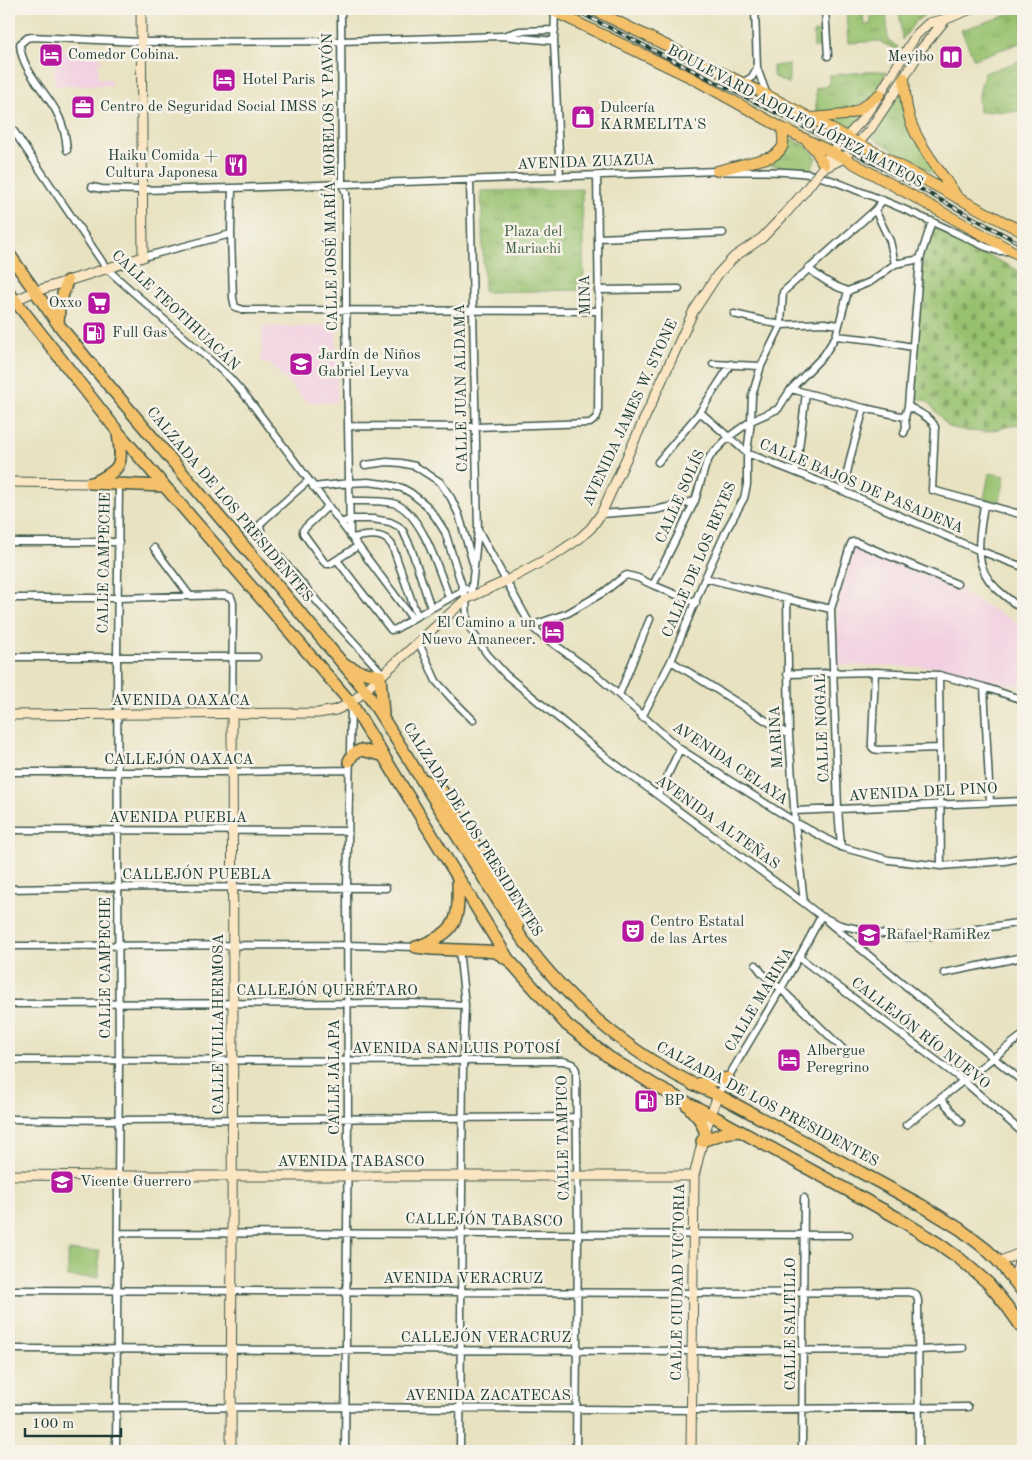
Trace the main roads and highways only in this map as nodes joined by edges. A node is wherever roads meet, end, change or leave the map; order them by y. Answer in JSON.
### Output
{"nodes":[{"id":1,"x":141,"y":9,"type":"edge"},
{"id":2,"x":592,"y":9,"type":"edge"},
{"id":3,"x":971,"y":9,"type":"edge"},
{"id":4,"x":553,"y":10,"type":"edge"},
{"id":5,"x":946,"y":19,"type":"junction"},
{"id":6,"x":904,"y":78,"type":"junction"},
{"id":7,"x":880,"y":94,"type":"junction"},
{"id":8,"x":811,"y":118,"type":"junction"},
{"id":9,"x":782,"y":128,"type":"junction"},
{"id":10,"x":847,"y":137,"type":"junction"},
{"id":11,"x":806,"y":140,"type":"junction"},
{"id":12,"x":858,"y":143,"type":"junction"},
{"id":13,"x":833,"y":153,"type":"junction"},
{"id":14,"x":844,"y":158,"type":"junction"},
{"id":15,"x":823,"y":168,"type":"junction"},
{"id":16,"x":717,"y":171,"type":"road end"},
{"id":17,"x":958,"y":198,"type":"junction"},
{"id":18,"x":1023,"y":232,"type":"edge"},
{"id":19,"x":9,"y":254,"type":"edge"},
{"id":20,"x":1019,"y":254,"type":"edge"},
{"id":21,"x":67,"y":281,"type":"junction"},
{"id":22,"x":36,"y":291,"type":"junction"},
{"id":23,"x":11,"y":298,"type":"edge"},
{"id":24,"x":58,"y":324,"type":"junction"},
{"id":25,"x":118,"y":432,"type":"junction"},
{"id":26,"x":9,"y":482,"type":"edge"},
{"id":27,"x":91,"y":483,"type":"junction"},
{"id":28,"x":163,"y":486,"type":"junction"},
{"id":29,"x":345,"y":664,"type":"junction"},
{"id":30,"x":381,"y":674,"type":"junction"},
{"id":31,"x":365,"y":690,"type":"junction"},
{"id":32,"x":351,"y":703,"type":"junction"},
{"id":33,"x":232,"y":714,"type":"junction"},
{"id":34,"x":9,"y":715,"type":"edge"},
{"id":35,"x":384,"y":719,"type":"junction"},
{"id":36,"x":382,"y":755,"type":"junction"},
{"id":37,"x":349,"y":765,"type":"road end"},
{"id":38,"x":458,"y":878,"type":"junction"},
{"id":39,"x":508,"y":959,"type":"junction"},
{"id":40,"x":728,"y":1078,"type":"road end"},
{"id":41,"x":692,"y":1085,"type":"junction"},
{"id":42,"x":718,"y":1096,"type":"junction"},
{"id":43,"x":685,"y":1101,"type":"junction"},
{"id":44,"x":711,"y":1114,"type":"junction"},
{"id":45,"x":740,"y":1131,"type":"junction"},
{"id":46,"x":704,"y":1136,"type":"junction"},
{"id":47,"x":9,"y":1175,"type":"edge"},
{"id":48,"x":232,"y":1176,"type":"junction"},
{"id":49,"x":694,"y":1176,"type":"junction"},
{"id":50,"x":1023,"y":1252,"type":"edge"},
{"id":51,"x":999,"y":1262,"type":"junction"},
{"id":52,"x":1014,"y":1279,"type":"junction"},
{"id":53,"x":1023,"y":1292,"type":"edge"},
{"id":54,"x":1023,"y":1329,"type":"edge"},
{"id":55,"x":230,"y":1451,"type":"edge"},
{"id":56,"x":691,"y":1451,"type":"edge"}],
"edges":[{"from":1,"to":21,"type":"main road"},
{"from":2,"to":8,"type":"main road","name":"BOULEVARD ADOLFO LÓPEZ MATEOS"},
{"from":3,"to":5,"type":"main road","name":"AVENIDA JAMES W. STONE"},
{"from":4,"to":9,"type":"main road","name":"BOULEVARD ADOLFO LÓPEZ MATEOS"},
{"from":5,"to":6,"type":"main road"},
{"from":5,"to":7,"type":"main road","name":"AVENIDA JAMES W. STONE"},
{"from":6,"to":12,"type":"main road"},
{"from":6,"to":17,"type":"main road"},
{"from":7,"to":8,"type":"main road"},
{"from":7,"to":10,"type":"main road","name":"AVENIDA JAMES W. STONE"},
{"from":8,"to":10,"type":"main road","name":"BOULEVARD ADOLFO LÓPEZ MATEOS"},
{"from":9,"to":11,"type":"main road","name":"BOULEVARD ADOLFO LÓPEZ MATEOS"},
{"from":9,"to":16,"type":"main road"},
{"from":10,"to":12,"type":"main road","name":"BOULEVARD ADOLFO LÓPEZ MATEOS"},
{"from":10,"to":13,"type":"main road","name":"AVENIDA JAMES W. STONE"},
{"from":11,"to":13,"type":"main road","name":"BOULEVARD ADOLFO LÓPEZ MATEOS"},
{"from":11,"to":15,"type":"main road"},
{"from":12,"to":14,"type":"main road"},
{"from":12,"to":17,"type":"main road","name":"BOULEVARD ADOLFO LÓPEZ MATEOS"},
{"from":13,"to":14,"type":"main road","name":"BOULEVARD ADOLFO LÓPEZ MATEOS"},
{"from":13,"to":15,"type":"main road","name":"AVENIDA JAMES W. STONE"},
{"from":14,"to":15,"type":"main road","name":"AVENIDA JAMES W. STONE"},
{"from":14,"to":20,"type":"main road","name":"BOULEVARD ADOLFO LÓPEZ MATEOS"},
{"from":15,"to":30,"type":"main road","name":"AVENIDA JAMES W. STONE","bridge":true},
{"from":17,"to":18,"type":"main road","name":"BOULEVARD ADOLFO LÓPEZ MATEOS"},
{"from":19,"to":22,"type":"highway","name":"CALZADA DE LOS PRESIDENTES"},
{"from":21,"to":22,"type":"main road"},
{"from":21,"to":24,"type":"highway"},
{"from":22,"to":23,"type":"main road"},
{"from":22,"to":24,"type":"highway","name":"CALZADA DE LOS PRESIDENTES"},
{"from":23,"to":25,"type":"highway"},
{"from":24,"to":29,"type":"highway","name":"CALZADA DE LOS PRESIDENTES"},
{"from":25,"to":27,"type":"highway"},
{"from":25,"to":28,"type":"highway"},
{"from":26,"to":27,"type":"main road"},
{"from":27,"to":28,"type":"highway"},
{"from":28,"to":32,"type":"highway"},
{"from":29,"to":30,"type":"highway"},
{"from":29,"to":31,"type":"highway","name":"CALZADA DE LOS PRESIDENTES"},
{"from":30,"to":31,"type":"main road","name":"AVENIDA JAMES W. STONE"},
{"from":30,"to":35,"type":"highway"},
{"from":31,"to":32,"type":"main road","name":"AVENIDA JAMES W. STONE"},
{"from":31,"to":35,"type":"highway","name":"CALZADA DE LOS PRESIDENTES"},
{"from":32,"to":33,"type":"main road","name":"AVENIDA OAXACA"},
{"from":32,"to":36,"type":"highway"},
{"from":33,"to":34,"type":"main road","name":"AVENIDA OAXACA"},
{"from":33,"to":48,"type":"main road","name":"CALLE VILLAHERMOSA"},
{"from":35,"to":41,"type":"highway","name":"CALZADA DE LOS PRESIDENTES"},
{"from":36,"to":37,"type":"highway"},
{"from":36,"to":38,"type":"highway"},
{"from":38,"to":39,"type":"highway"},
{"from":38,"to":39,"type":"highway"},
{"from":39,"to":43,"type":"highway"},
{"from":40,"to":41,"type":"highway"},
{"from":41,"to":42,"type":"highway","name":"CALZADA DE LOS PRESIDENTES"},
{"from":42,"to":44,"type":"main road","name":"CALLE CIUDAD VICTORIA"},
{"from":42,"to":51,"type":"highway","name":"CALZADA DE LOS PRESIDENTES"},
{"from":43,"to":44,"type":"highway"},
{"from":43,"to":46,"type":"highway"},
{"from":44,"to":45,"type":"highway"},
{"from":44,"to":46,"type":"main road","name":"CALLE CIUDAD VICTORIA"},
{"from":45,"to":46,"type":"highway"},
{"from":45,"to":54,"type":"highway"},
{"from":46,"to":49,"type":"main road","name":"CALLE CIUDAD VICTORIA"},
{"from":47,"to":48,"type":"main road","name":"AVENIDA TABASCO"},
{"from":48,"to":49,"type":"main road","name":"AVENIDA TABASCO"},
{"from":48,"to":55,"type":"main road","name":"CALLE VILLAHERMOSA"},
{"from":49,"to":56,"type":"main road","name":"CALLE CIUDAD VICTORIA"},
{"from":50,"to":51,"type":"main road"},
{"from":50,"to":52,"type":"main road"},
{"from":51,"to":52,"type":"highway","name":"CALZADA DE LOS PRESIDENTES"},
{"from":52,"to":53,"type":"highway","name":"CALZADA DE LOS PRESIDENTES"}]}
